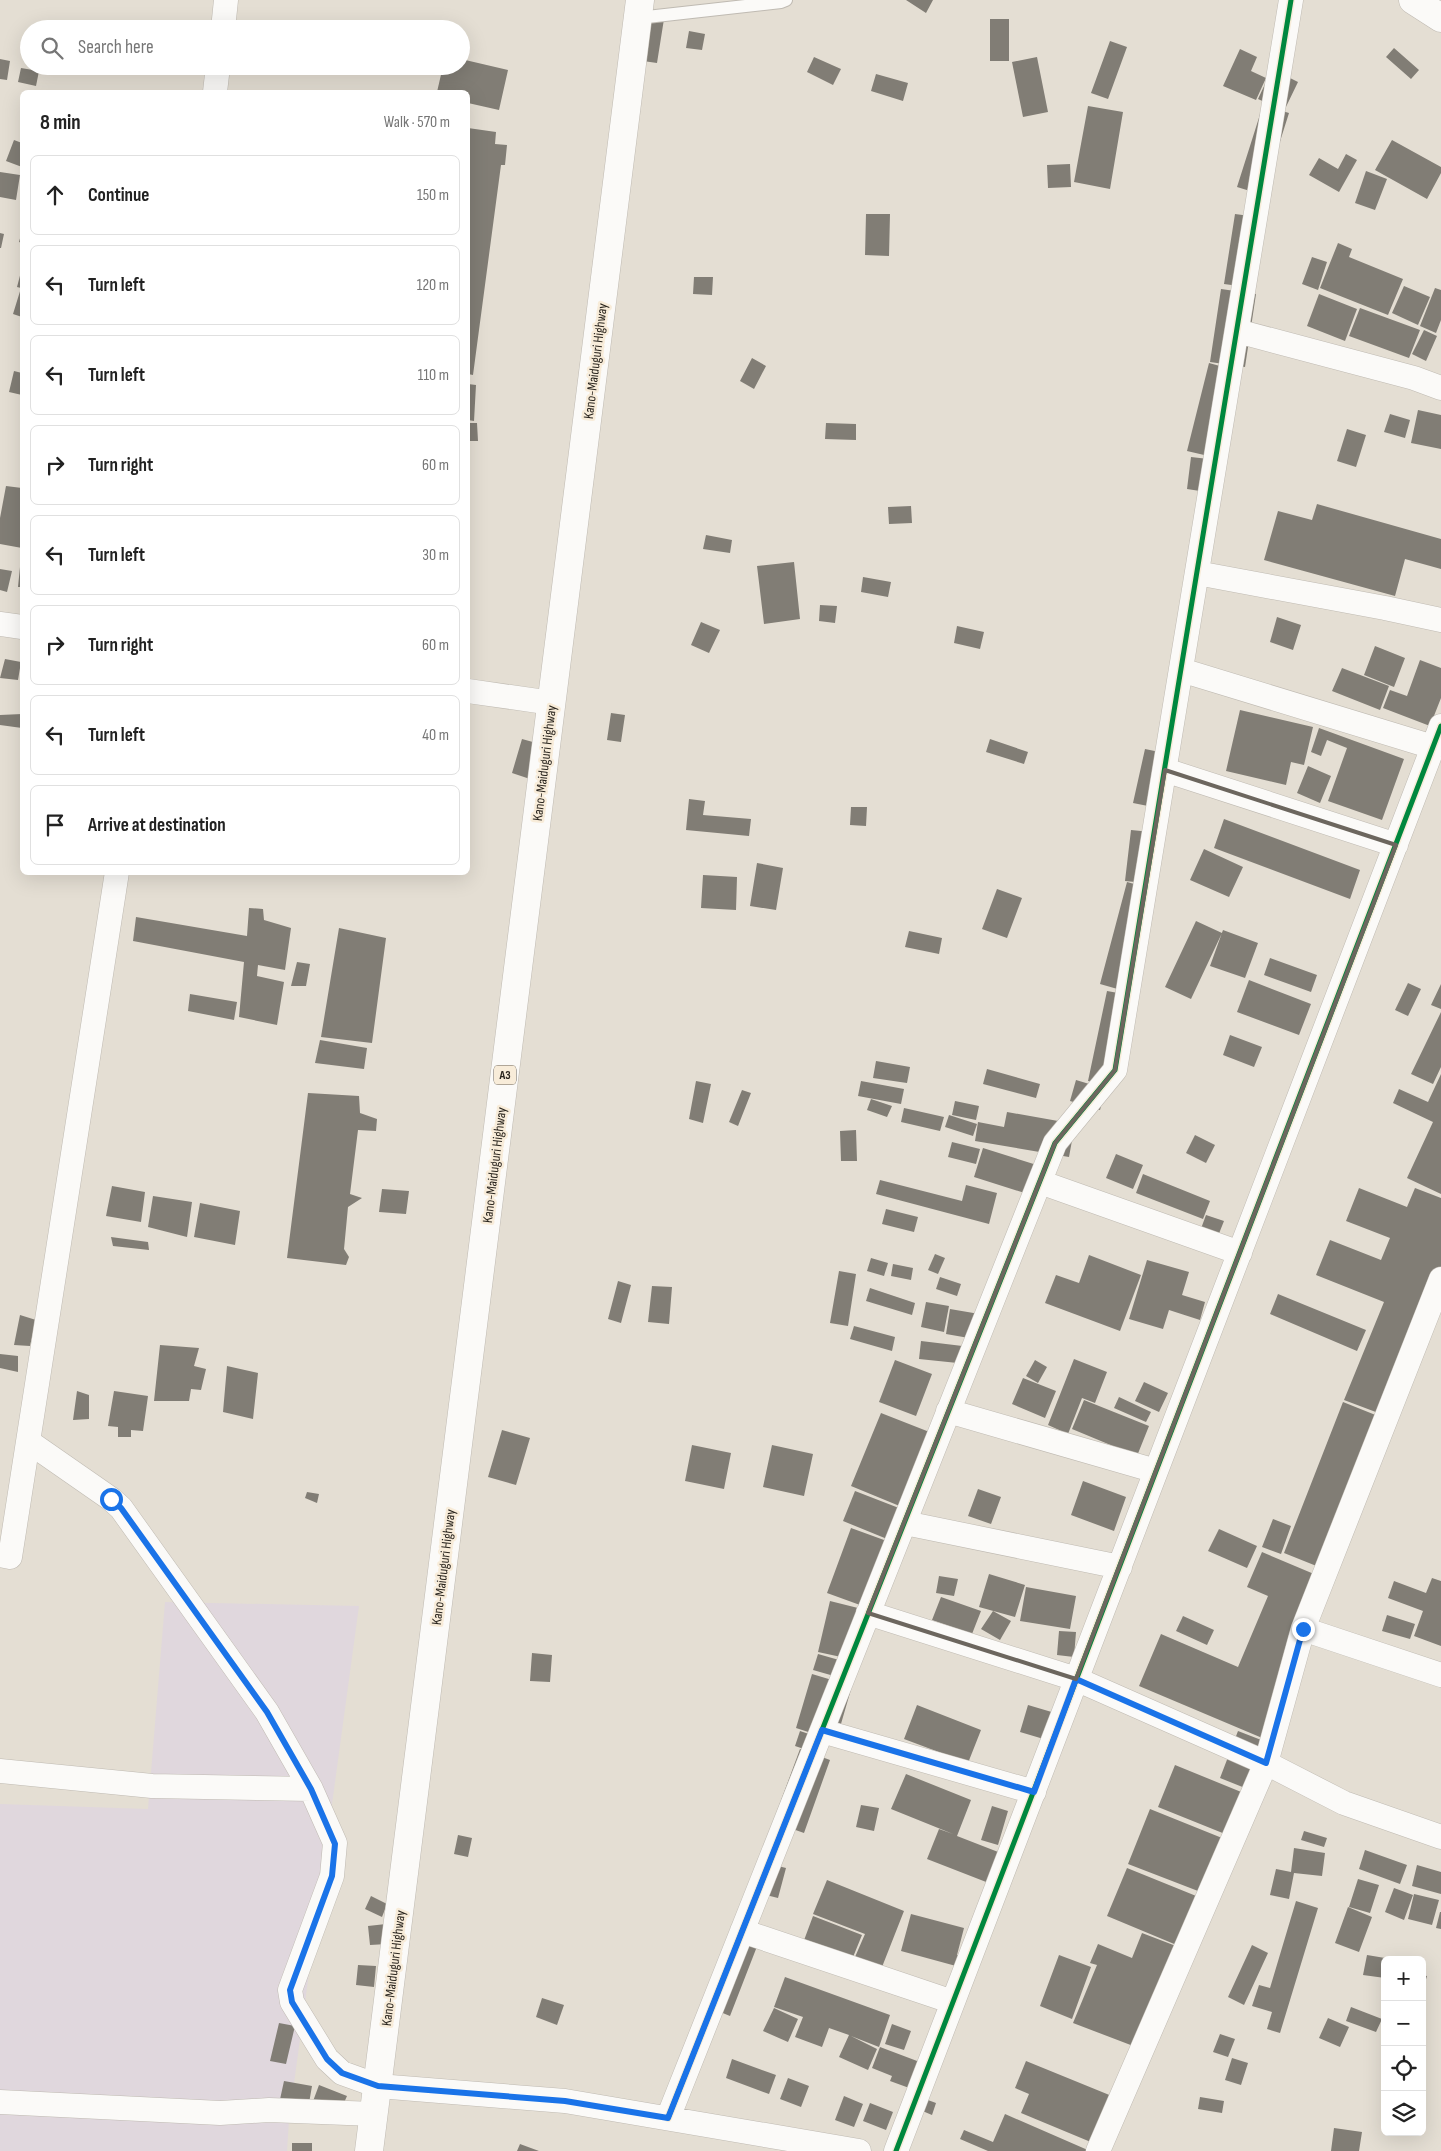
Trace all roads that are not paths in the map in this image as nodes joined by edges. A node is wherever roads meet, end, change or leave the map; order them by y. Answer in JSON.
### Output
{"nodes":[{"id":1,"x":226,"y":0,"type":"edge"},
{"id":2,"x":786,"y":0,"type":"edge"},
{"id":3,"x":1291,"y":0,"type":"edge"},
{"id":4,"x":1412,"y":0,"type":"edge"},
{"id":5,"x":639,"y":9,"type":"edge"},
{"id":6,"x":1441,"y":18,"type":"edge"},
{"id":7,"x":224,"y":20,"type":"edge"},
{"id":8,"x":217,"y":75,"type":"edge"},
{"id":9,"x":215,"y":90,"type":"edge"},
{"id":10,"x":1237,"y":331,"type":"junction"},
{"id":11,"x":1441,"y":388,"type":"edge"},
{"id":12,"x":1197,"y":573,"type":"junction"},
{"id":13,"x":1441,"y":620,"type":"edge"},
{"id":14,"x":0,"y":624,"type":"edge"},
{"id":15,"x":20,"y":627,"type":"edge"},
{"id":16,"x":1181,"y":670,"type":"junction"},
{"id":17,"x":470,"y":691,"type":"edge"},
{"id":18,"x":552,"y":704,"type":"junction"},
{"id":19,"x":1437,"y":737,"type":"edge"},
{"id":20,"x":1165,"y":770,"type":"junction"},
{"id":21,"x":1396,"y":845,"type":"junction"},
{"id":22,"x":117,"y":875,"type":"edge"},
{"id":23,"x":1040,"y":1182,"type":"junction"},
{"id":24,"x":1240,"y":1253,"type":"junction"},
{"id":25,"x":1441,"y":1279,"type":"edge"},
{"id":26,"x":948,"y":1411,"type":"junction"},
{"id":27,"x":29,"y":1442,"type":"junction"},
{"id":28,"x":1156,"y":1471,"type":"junction"},
{"id":29,"x":905,"y":1522,"type":"junction"},
{"id":30,"x":0,"y":1555,"type":"edge"},
{"id":31,"x":1120,"y":1567,"type":"junction"},
{"id":32,"x":868,"y":1613,"type":"junction"},
{"id":33,"x":1303,"y":1629,"type":"junction"},
{"id":34,"x":1441,"y":1675,"type":"edge"},
{"id":35,"x":1076,"y":1679,"type":"junction"},
{"id":36,"x":822,"y":1730,"type":"junction"},
{"id":37,"x":1266,"y":1763,"type":"junction"},
{"id":38,"x":0,"y":1771,"type":"edge"},
{"id":39,"x":311,"y":1789,"type":"junction"},
{"id":40,"x":1034,"y":1792,"type":"junction"},
{"id":41,"x":1441,"y":1837,"type":"edge"},
{"id":42,"x":742,"y":1932,"type":"junction"},
{"id":43,"x":953,"y":2002,"type":"junction"},
{"id":44,"x":378,"y":2086,"type":"junction"},
{"id":45,"x":0,"y":2102,"type":"edge"},
{"id":46,"x":374,"y":2114,"type":"junction"},
{"id":47,"x":668,"y":2118,"type":"junction"},
{"id":48,"x":369,"y":2151,"type":"edge"},
{"id":49,"x":859,"y":2151,"type":"edge"},
{"id":50,"x":896,"y":2151,"type":"edge"},
{"id":51,"x":1098,"y":2151,"type":"edge"}],
"edges":[{"from":1,"to":7,"type":"street"},
{"from":2,"to":5,"type":"lane"},
{"from":3,"to":10,"type":"street"},
{"from":4,"to":6,"type":"main road"},
{"from":5,"to":18,"type":"main road","name":"Kano-Maiduguri Highway","number":"A3"},
{"from":8,"to":9,"type":"street"},
{"from":10,"to":11,"type":"street"},
{"from":10,"to":12,"type":"street"},
{"from":12,"to":13,"type":"street"},
{"from":12,"to":16,"type":"street"},
{"from":14,"to":15,"type":"street"},
{"from":16,"to":19,"type":"street"},
{"from":16,"to":20,"type":"street"},
{"from":17,"to":18,"type":"street"},
{"from":18,"to":44,"type":"main road","name":"Kano-Maiduguri Highway","number":"A3"},
{"from":19,"to":21,"type":"street"},
{"from":20,"to":21,"type":"street"},
{"from":20,"to":23,"type":"street"},
{"from":21,"to":24,"type":"street"},
{"from":22,"to":27,"type":"street"},
{"from":23,"to":24,"type":"street"},
{"from":23,"to":26,"type":"street"},
{"from":24,"to":28,"type":"street"},
{"from":25,"to":33,"type":"street"},
{"from":26,"to":28,"type":"street"},
{"from":26,"to":29,"type":"street"},
{"from":27,"to":30,"type":"street"},
{"from":27,"to":39,"type":"street"},
{"from":28,"to":31,"type":"street"},
{"from":29,"to":31,"type":"street"},
{"from":29,"to":32,"type":"street"},
{"from":31,"to":35,"type":"street"},
{"from":32,"to":35,"type":"street"},
{"from":32,"to":36,"type":"street"},
{"from":33,"to":34,"type":"street"},
{"from":33,"to":37,"type":"street"},
{"from":35,"to":37,"type":"street"},
{"from":35,"to":40,"type":"street"},
{"from":36,"to":40,"type":"street"},
{"from":36,"to":42,"type":"street"},
{"from":37,"to":41,"type":"street"},
{"from":37,"to":51,"type":"street"},
{"from":38,"to":39,"type":"street"},
{"from":39,"to":44,"type":"street"},
{"from":40,"to":43,"type":"street"},
{"from":42,"to":43,"type":"street"},
{"from":42,"to":47,"type":"street"},
{"from":43,"to":50,"type":"street"},
{"from":44,"to":46,"type":"main road","name":"Kano-Maiduguri Highway","number":"A3"},
{"from":44,"to":47,"type":"street"},
{"from":45,"to":46,"type":"street"},
{"from":46,"to":48,"type":"main road","name":"Kano-Maiduguri Highway","number":"A3"},
{"from":47,"to":49,"type":"street"}]}
